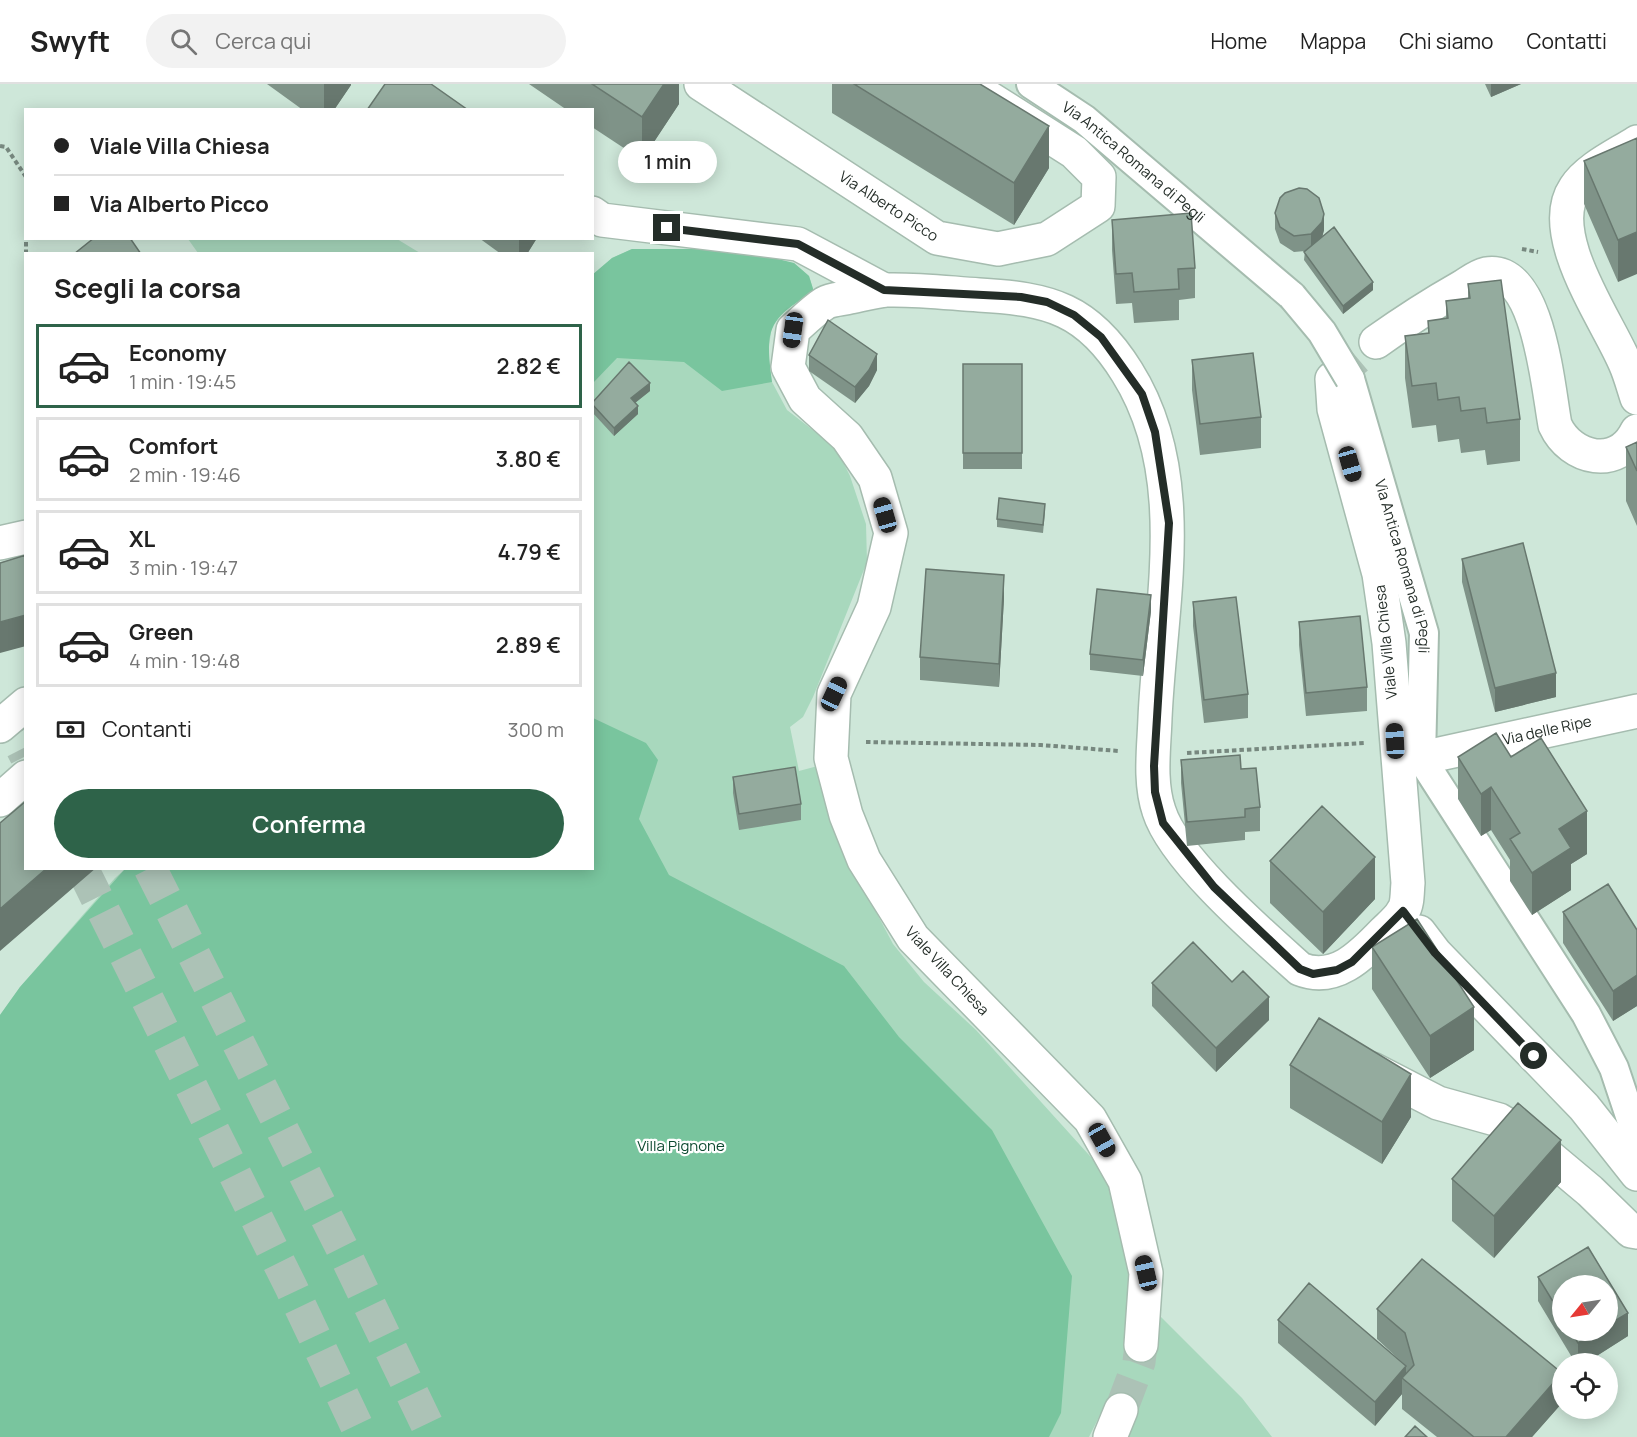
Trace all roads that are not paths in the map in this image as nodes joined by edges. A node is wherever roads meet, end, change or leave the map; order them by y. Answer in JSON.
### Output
{"nodes":[{"id":1,"x":701,"y":84,"type":"edge"},
{"id":2,"x":967,"y":84,"type":"edge"},
{"id":3,"x":1031,"y":84,"type":"edge"},
{"id":4,"x":1637,"y":142,"type":"edge"},
{"id":5,"x":594,"y":214,"type":"edge"},
{"id":6,"x":884,"y":290,"type":"junction"},
{"id":7,"x":1376,"y":342,"type":"tunnel mouth"},
{"id":8,"x":1341,"y":379,"type":"junction"},
{"id":9,"x":1637,"y":398,"type":"edge"},
{"id":10,"x":1637,"y":430,"type":"edge"},
{"id":11,"x":24,"y":537,"type":"edge"},
{"id":12,"x":0,"y":543,"type":"edge"},
{"id":13,"x":1424,"y":633,"type":"junction"},
{"id":14,"x":1389,"y":643,"type":"junction"},
{"id":15,"x":24,"y":706,"type":"edge"},
{"id":16,"x":1637,"y":711,"type":"edge"},
{"id":17,"x":0,"y":726,"type":"edge"},
{"id":18,"x":1408,"y":750,"type":"junction"},
{"id":19,"x":24,"y":779,"type":"edge"},
{"id":20,"x":0,"y":800,"type":"edge"},
{"id":21,"x":1403,"y":911,"type":"junction"},
{"id":22,"x":1341,"y":1052,"type":"edge"},
{"id":23,"x":1637,"y":1137,"type":"edge"},
{"id":24,"x":1637,"y":1174,"type":"edge"},
{"id":25,"x":1637,"y":1232,"type":"edge"},
{"id":26,"x":1141,"y":1344,"type":"tunnel mouth"}],
"edges":[{"from":1,"to":2,"type":"street","name":"Via Alberto Picco"},
{"from":3,"to":8,"type":"street","name":"Via Antica Romana di Pegli","bridge":true},
{"from":4,"to":9,"type":"street"},
{"from":5,"to":6,"type":"street"},
{"from":6,"to":21,"type":"street","name":"Viale Villa Chiesa"},
{"from":6,"to":26,"type":"street","name":"Viale Villa Chiesa"},
{"from":7,"to":10,"type":"street"},
{"from":8,"to":13,"type":"street","name":"Via Antica Romana di Pegli"},
{"from":8,"to":14,"type":"street","name":"Viale Villa Chiesa"},
{"from":11,"to":12,"type":"street"},
{"from":13,"to":14,"type":"street","name":"Via Antica Romana di Pegli"},
{"from":13,"to":18,"type":"street","name":"Via Antica Romana di Pegli"},
{"from":14,"to":18,"type":"street","name":"Viale Villa Chiesa"},
{"from":15,"to":17,"type":"street"},
{"from":16,"to":18,"type":"street","name":"Via delle Ripe"},
{"from":18,"to":21,"type":"street","name":"Viale Villa Chiesa"},
{"from":18,"to":23,"type":"street"},
{"from":19,"to":20,"type":"street"},
{"from":21,"to":24,"type":"street"},
{"from":22,"to":25,"type":"street"}]}
